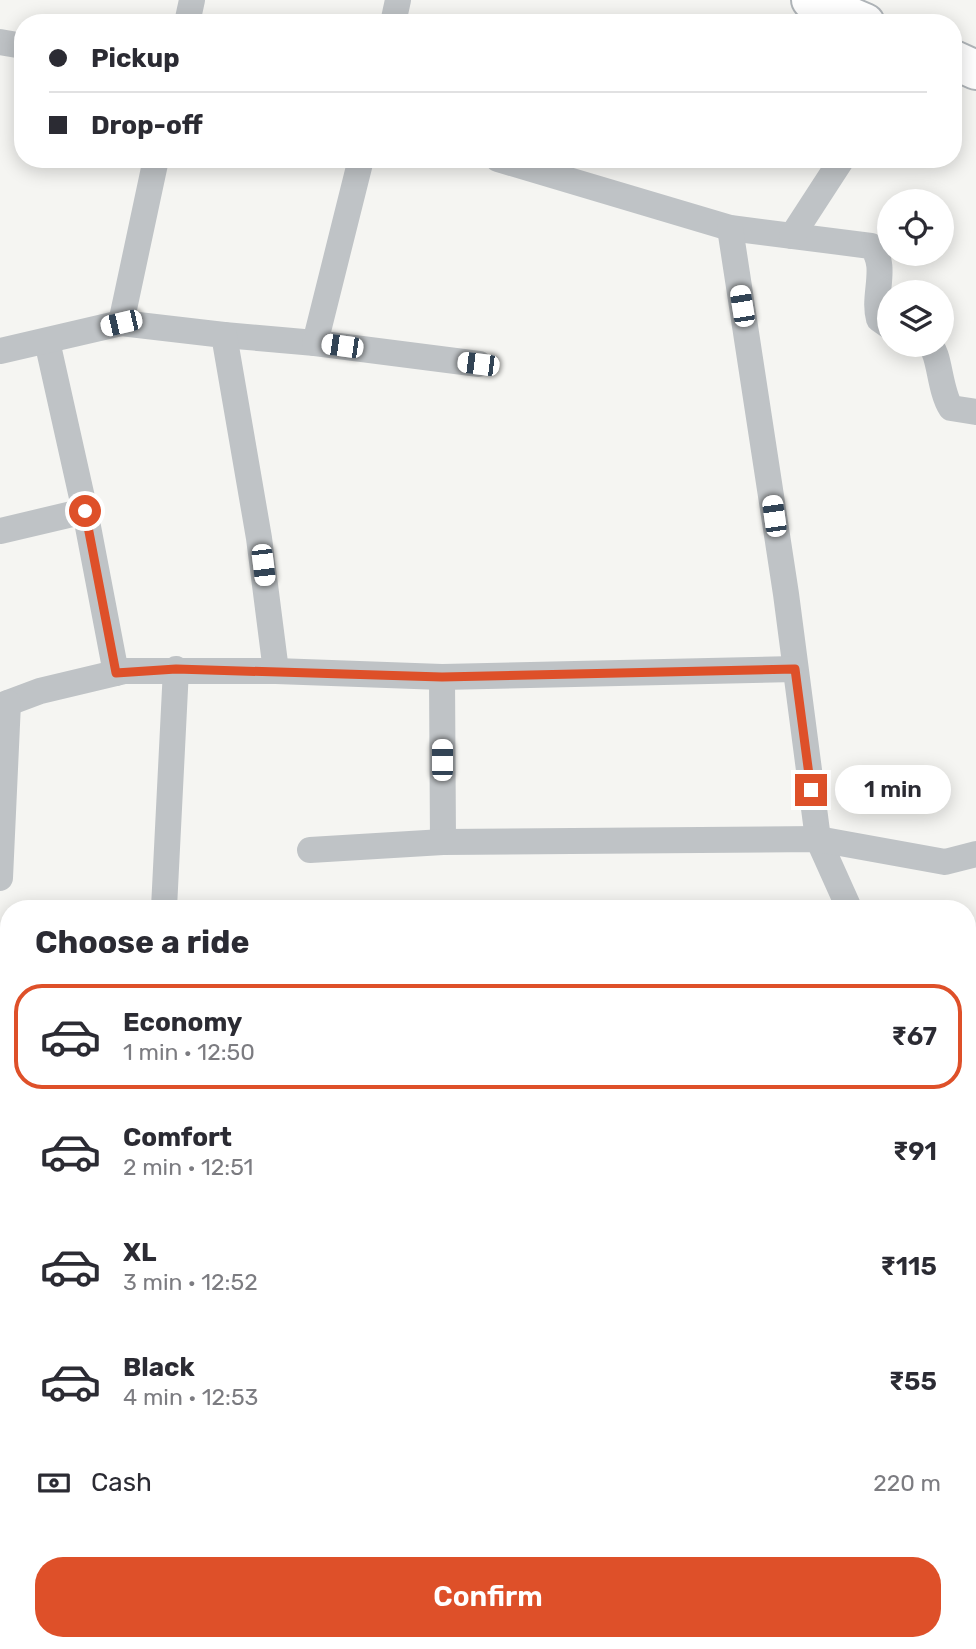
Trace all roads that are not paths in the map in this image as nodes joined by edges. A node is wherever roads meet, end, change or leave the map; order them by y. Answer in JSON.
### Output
{"nodes":[{"id":1,"x":811,"y":0,"type":"edge"},
{"id":2,"x":844,"y":14,"type":"edge"},
{"id":3,"x":154,"y":168,"type":"edge"},
{"id":4,"x":359,"y":168,"type":"edge"},
{"id":5,"x":528,"y":168,"type":"edge"},
{"id":6,"x":836,"y":168,"type":"edge"},
{"id":7,"x":730,"y":228,"type":"junction"},
{"id":8,"x":792,"y":236,"type":"junction"},
{"id":9,"x":879,"y":280,"type":"edge"},
{"id":10,"x":877,"y":293,"type":"edge"},
{"id":11,"x":877,"y":312,"type":"edge"},
{"id":12,"x":121,"y":323,"type":"junction"},
{"id":13,"x":225,"y":335,"type":"junction"},
{"id":14,"x":47,"y":341,"type":"junction"},
{"id":15,"x":315,"y":343,"type":"junction"},
{"id":16,"x":0,"y":351,"type":"edge"},
{"id":17,"x":937,"y":357,"type":"edge"},
{"id":18,"x":478,"y":364,"type":"dead end"},
{"id":19,"x":976,"y":412,"type":"edge"},
{"id":20,"x":85,"y":511,"type":"junction"},
{"id":21,"x":0,"y":531,"type":"edge"},
{"id":22,"x":176,"y":669,"type":"junction"},
{"id":23,"x":795,"y":669,"type":"junction"},
{"id":24,"x":276,"y":671,"type":"junction"},
{"id":25,"x":116,"y":673,"type":"junction"},
{"id":26,"x":442,"y":677,"type":"junction"},
{"id":27,"x":4,"y":705,"type":"edge"},
{"id":28,"x":817,"y":839,"type":"junction"},
{"id":29,"x":443,"y":842,"type":"junction"},
{"id":30,"x":310,"y":850,"type":"dead end"},
{"id":31,"x":976,"y":854,"type":"edge"},
{"id":32,"x":0,"y":878,"type":"edge"},
{"id":33,"x":163,"y":900,"type":"edge"},
{"id":34,"x":845,"y":900,"type":"edge"}],
"edges":[{"from":1,"to":2,"type":"main road"},
{"from":3,"to":12,"type":"street"},
{"from":4,"to":15,"type":"street"},
{"from":5,"to":7,"type":"street"},
{"from":6,"to":8,"type":"street"},
{"from":7,"to":8,"type":"street"},
{"from":7,"to":23,"type":"street"},
{"from":8,"to":9,"type":"street"},
{"from":10,"to":11,"type":"street"},
{"from":12,"to":13,"type":"street"},
{"from":12,"to":14,"type":"street"},
{"from":13,"to":15,"type":"street"},
{"from":13,"to":24,"type":"street"},
{"from":14,"to":16,"type":"street"},
{"from":14,"to":20,"type":"street"},
{"from":15,"to":18,"type":"street"},
{"from":17,"to":19,"type":"street"},
{"from":20,"to":21,"type":"street"},
{"from":20,"to":25,"type":"street"},
{"from":22,"to":24,"type":"street"},
{"from":22,"to":25,"type":"street"},
{"from":22,"to":33,"type":"street"},
{"from":23,"to":26,"type":"street"},
{"from":23,"to":28,"type":"street"},
{"from":24,"to":26,"type":"street"},
{"from":25,"to":27,"type":"street"},
{"from":26,"to":29,"type":"street"},
{"from":27,"to":32,"type":"street"},
{"from":28,"to":29,"type":"street"},
{"from":28,"to":31,"type":"street"},
{"from":28,"to":34,"type":"street"},
{"from":29,"to":30,"type":"street"}]}
